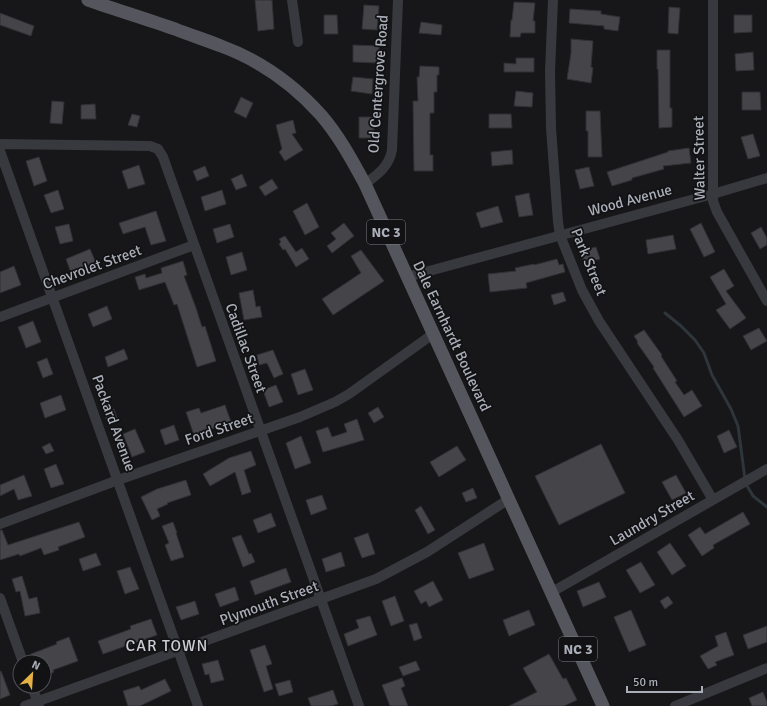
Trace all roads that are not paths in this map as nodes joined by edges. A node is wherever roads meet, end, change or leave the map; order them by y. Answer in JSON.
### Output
{"nodes":[{"id":1,"x":88,"y":0,"type":"edge"},
{"id":2,"x":292,"y":0,"type":"edge"},
{"id":3,"x":398,"y":0,"type":"edge"},
{"id":4,"x":553,"y":0,"type":"edge"},
{"id":5,"x":713,"y":0,"type":"edge"},
{"id":6,"x":298,"y":42,"type":"dead end"},
{"id":7,"x":0,"y":144,"type":"edge"},
{"id":8,"x":0,"y":151,"type":"edge"},
{"id":9,"x":767,"y":178,"type":"edge"},
{"id":10,"x":364,"y":184,"type":"junction"},
{"id":11,"x":712,"y":194,"type":"junction"},
{"id":12,"x":560,"y":235,"type":"junction"},
{"id":13,"x":194,"y":245,"type":"junction"},
{"id":14,"x":407,"y":277,"type":"junction"},
{"id":15,"x":52,"y":297,"type":"junction"},
{"id":16,"x":767,"y":301,"type":"edge"},
{"id":17,"x":0,"y":317,"type":"edge"},
{"id":18,"x":433,"y":334,"type":"junction"},
{"id":19,"x":260,"y":431,"type":"junction"},
{"id":20,"x":767,"y":469,"type":"edge"},
{"id":21,"x":118,"y":480,"type":"junction"},
{"id":22,"x":509,"y":499,"type":"junction"},
{"id":23,"x":713,"y":500,"type":"junction"},
{"id":24,"x":0,"y":524,"type":"edge"},
{"id":25,"x":552,"y":592,"type":"junction"},
{"id":26,"x":0,"y":598,"type":"edge"},
{"id":27,"x":321,"y":600,"type":"junction"},
{"id":28,"x":179,"y":651,"type":"junction"},
{"id":29,"x":20,"y":654,"type":"edge"},
{"id":30,"x":767,"y":668,"type":"edge"},
{"id":31,"x":35,"y":694,"type":"edge"},
{"id":32,"x":38,"y":704,"type":"edge"},
{"id":33,"x":26,"y":706,"type":"edge"},
{"id":34,"x":198,"y":706,"type":"edge"},
{"id":35,"x":359,"y":706,"type":"edge"},
{"id":36,"x":603,"y":706,"type":"edge"},
{"id":37,"x":675,"y":706,"type":"edge"}],
"edges":[{"from":1,"to":10,"type":"main road","name":"Dale Earnhardt Boulevard","number":"NC 3"},
{"from":2,"to":6,"type":"street"},
{"from":3,"to":10,"type":"street","name":"Old Centergrove Road"},
{"from":4,"to":12,"type":"street","name":"Park Street"},
{"from":5,"to":11,"type":"street","name":"Walter Street"},
{"from":7,"to":13,"type":"street","name":"Cadillac Street"},
{"from":8,"to":15,"type":"street","name":"Packard Avenue"},
{"from":9,"to":11,"type":"street","name":"Wood Avenue"},
{"from":10,"to":14,"type":"main road","name":"Dale Earnhardt Boulevard","number":"NC 3"},
{"from":11,"to":12,"type":"street","name":"Wood Avenue"},
{"from":11,"to":16,"type":"street","name":"Walter Street"},
{"from":12,"to":14,"type":"street","name":"Wood Avenue"},
{"from":12,"to":23,"type":"street","name":"Park Street"},
{"from":13,"to":15,"type":"street","name":"Chevrolet Street"},
{"from":13,"to":19,"type":"street","name":"Cadillac Street"},
{"from":14,"to":18,"type":"main road","name":"Dale Earnhardt Boulevard","number":"NC 3"},
{"from":15,"to":17,"type":"street","name":"Chevrolet Street"},
{"from":15,"to":21,"type":"street","name":"Packard Avenue"},
{"from":18,"to":19,"type":"street","name":"Ford Street"},
{"from":18,"to":22,"type":"main road","name":"Dale Earnhardt Boulevard","number":"NC 3"},
{"from":19,"to":21,"type":"street","name":"Ford Street"},
{"from":19,"to":27,"type":"street","name":"Cadillac Street"},
{"from":20,"to":23,"type":"street","name":"Laundry Street"},
{"from":21,"to":24,"type":"street","name":"Ford Street"},
{"from":21,"to":28,"type":"street","name":"Packard Avenue"},
{"from":22,"to":25,"type":"main road","name":"Dale Earnhardt Boulevard","number":"NC 3"},
{"from":22,"to":27,"type":"street","name":"Plymouth Street"},
{"from":23,"to":25,"type":"street","name":"Laundry Street"},
{"from":25,"to":36,"type":"main road","name":"Dale Earnhardt Boulevard","number":"NC 3"},
{"from":26,"to":29,"type":"street"},
{"from":27,"to":28,"type":"street","name":"Plymouth Street"},
{"from":27,"to":35,"type":"street","name":"Cadillac Street"},
{"from":28,"to":32,"type":"street","name":"Plymouth Street"},
{"from":28,"to":34,"type":"street","name":"Packard Avenue"},
{"from":30,"to":37,"type":"street"},
{"from":31,"to":32,"type":"street"},
{"from":32,"to":33,"type":"street","name":"Plymouth Street"}]}
